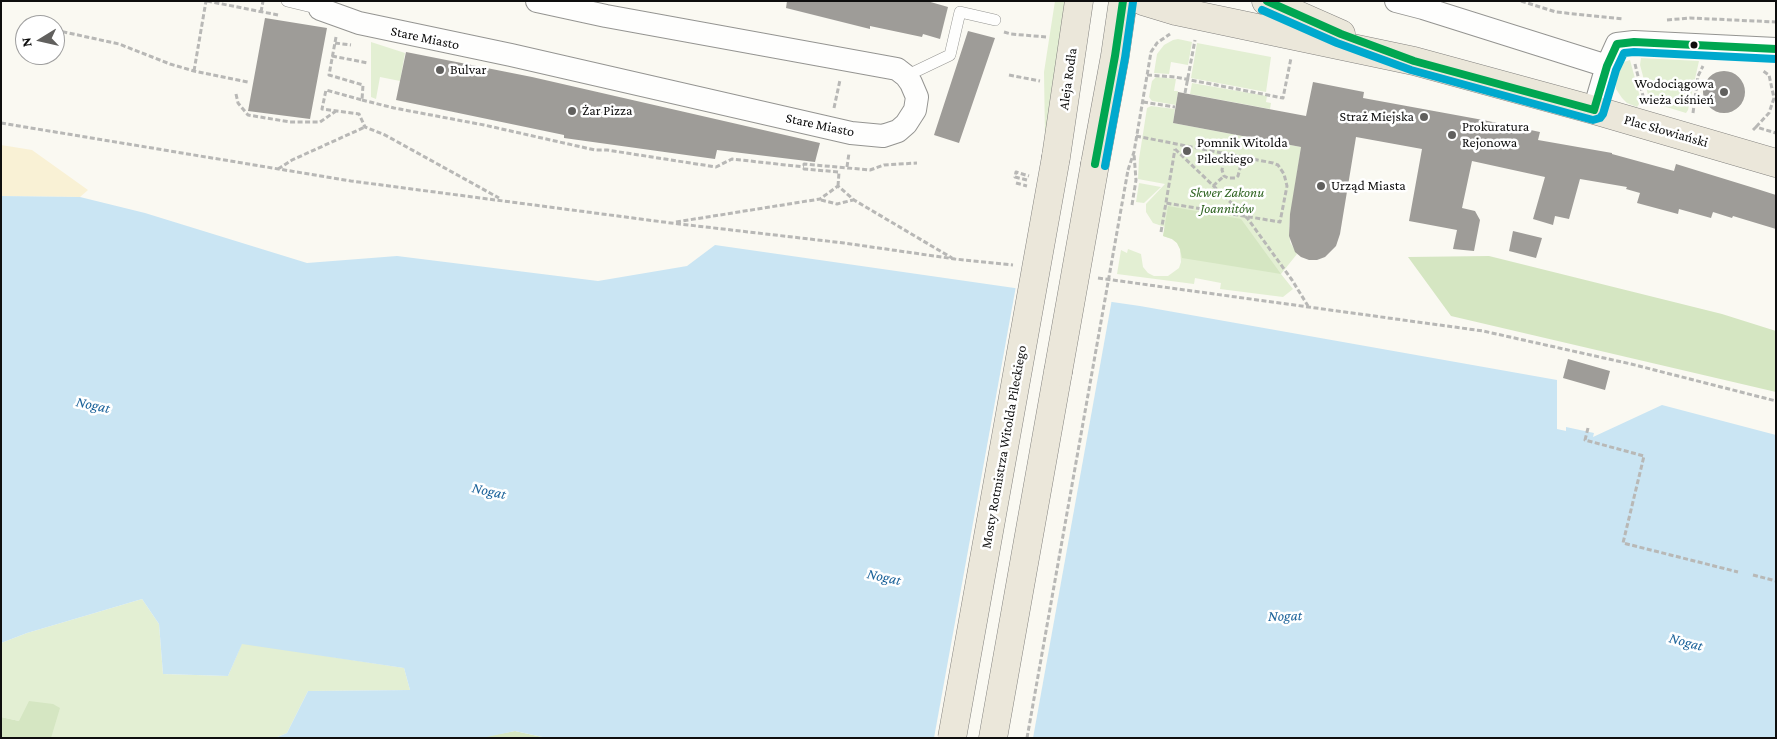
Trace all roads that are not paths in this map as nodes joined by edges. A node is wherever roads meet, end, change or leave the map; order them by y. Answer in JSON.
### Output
{"nodes":[{"id":1,"x":287,"y":1,"type":"edge"},
{"id":2,"x":537,"y":1,"type":"edge"},
{"id":3,"x":1079,"y":1,"type":"edge"},
{"id":4,"x":1123,"y":1,"type":"edge"},
{"id":5,"x":1143,"y":1,"type":"edge"},
{"id":6,"x":1266,"y":1,"type":"edge"},
{"id":7,"x":1396,"y":1,"type":"edge"},
{"id":8,"x":1423,"y":4,"type":"edge"},
{"id":9,"x":321,"y":5,"type":"edge"},
{"id":10,"x":995,"y":20,"type":"road end"},
{"id":11,"x":1776,"y":49,"type":"edge"},
{"id":12,"x":1414,"y":61,"type":"junction"},
{"id":13,"x":1607,"y":66,"type":"junction"},
{"id":14,"x":906,"y":76,"type":"junction"},
{"id":15,"x":1594,"y":110,"type":"junction"},
{"id":16,"x":1056,"y":157,"type":"joint"},
{"id":17,"x":1775,"y":159,"type":"edge"},
{"id":18,"x":952,"y":738,"type":"edge"},
{"id":19,"x":993,"y":738,"type":"edge"}],
"edges":[{"from":1,"to":9,"type":"lane"},
{"from":2,"to":14,"type":"street"},
{"from":3,"to":16,"type":"main road","name":"Aleja Rodła"},
{"from":4,"to":19,"type":"main road","bridge":true},
{"from":5,"to":12,"type":"main road","name":"Plac Słowiański"},
{"from":6,"to":12,"type":"main road","name":"Plac Słowiański"},
{"from":7,"to":8,"type":"street"},
{"from":8,"to":13,"type":"street"},
{"from":9,"to":14,"type":"street","name":"Stare Miasto"},
{"from":10,"to":14,"type":"lane"},
{"from":11,"to":13,"type":"street"},
{"from":12,"to":15,"type":"main road","name":"Plac Słowiański"},
{"from":13,"to":15,"type":"street"},
{"from":15,"to":17,"type":"main road","name":"Plac Słowiański"},
{"from":16,"to":18,"type":"main road","name":"Mosty Rotmistrza Witolda Pileckiego","bridge":true}]}
